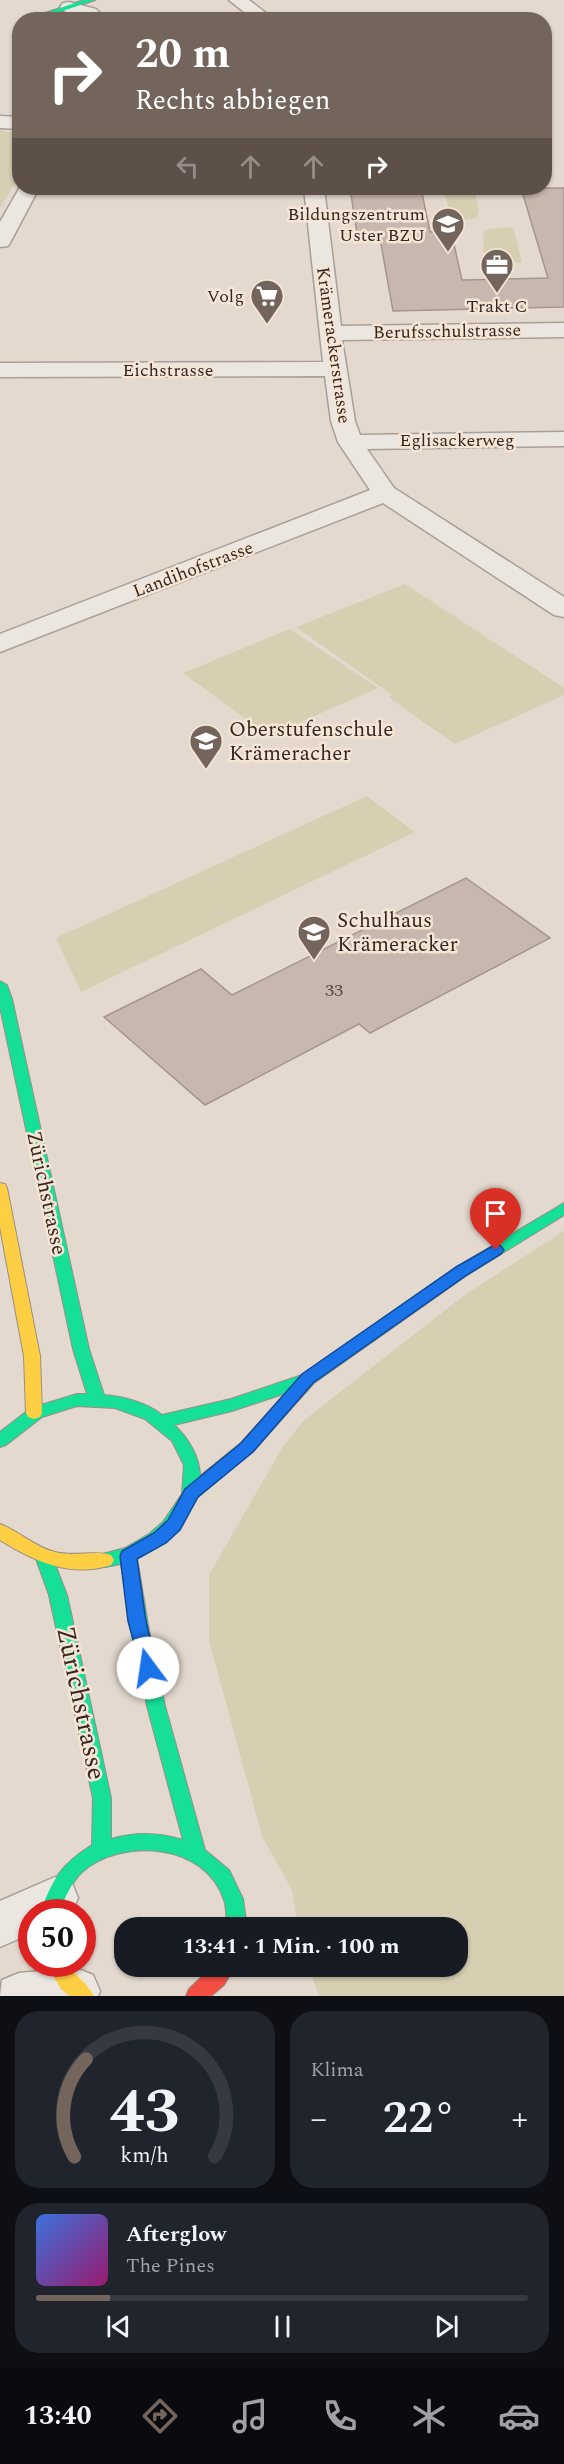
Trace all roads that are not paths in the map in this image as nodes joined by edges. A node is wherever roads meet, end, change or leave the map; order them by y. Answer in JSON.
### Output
{"nodes":[{"id":1,"x":91,"y":0,"type":"edge"},
{"id":2,"x":238,"y":0,"type":"edge"},
{"id":3,"x":69,"y":7,"type":"junction"},
{"id":4,"x":53,"y":12,"type":"edge"},
{"id":5,"x":86,"y":12,"type":"edge"},
{"id":6,"x":255,"y":12,"type":"edge"},
{"id":7,"x":25,"y":195,"type":"edge"},
{"id":8,"x":315,"y":195,"type":"edge"},
{"id":9,"x":0,"y":241,"type":"edge"},
{"id":10,"x":564,"y":330,"type":"edge"},
{"id":11,"x":330,"y":333,"type":"junction"},
{"id":12,"x":335,"y":369,"type":"junction"},
{"id":13,"x":0,"y":370,"type":"edge"},
{"id":14,"x":564,"y":439,"type":"edge"},
{"id":15,"x":350,"y":442,"type":"junction"},
{"id":16,"x":385,"y":493,"type":"junction"},
{"id":17,"x":564,"y":609,"type":"edge"},
{"id":18,"x":0,"y":644,"type":"edge"},
{"id":19,"x":0,"y":985,"type":"edge"},
{"id":20,"x":0,"y":1188,"type":"edge"},
{"id":21,"x":564,"y":1208,"type":"edge"},
{"id":22,"x":308,"y":1379,"type":"junction"},
{"id":23,"x":97,"y":1399,"type":"junction"},
{"id":24,"x":34,"y":1413,"type":"junction"},
{"id":25,"x":164,"y":1422,"type":"junction"},
{"id":26,"x":0,"y":1441,"type":"edge"},
{"id":27,"x":191,"y":1493,"type":"junction"},
{"id":28,"x":0,"y":1530,"type":"edge"},
{"id":29,"x":128,"y":1556,"type":"junction"},
{"id":30,"x":45,"y":1559,"type":"junction"},
{"id":31,"x":101,"y":1850,"type":"junction"},
{"id":32,"x":196,"y":1853,"type":"junction"},
{"id":33,"x":56,"y":1899,"type":"edge"},
{"id":34,"x":18,"y":1917,"type":"edge"},
{"id":35,"x":236,"y":1917,"type":"edge"},
{"id":36,"x":0,"y":1924,"type":"edge"},
{"id":37,"x":219,"y":1977,"type":"edge"},
{"id":38,"x":72,"y":1983,"type":"edge"},
{"id":39,"x":211,"y":1990,"type":"edge"},
{"id":40,"x":19,"y":1996,"type":"edge"},
{"id":41,"x":196,"y":1996,"type":"edge"}],
"edges":[{"from":1,"to":3,"type":"main road"},
{"from":2,"to":6,"type":"street"},
{"from":3,"to":4,"type":"main road"},
{"from":3,"to":5,"type":"street"},
{"from":7,"to":9,"type":"street"},
{"from":8,"to":11,"type":"street","name":"Krämerackerstrasse"},
{"from":10,"to":11,"type":"street","name":"Berufsschulstrasse"},
{"from":11,"to":12,"type":"street","name":"Krämerackerstrasse"},
{"from":12,"to":13,"type":"street","name":"Eichstrasse"},
{"from":12,"to":15,"type":"street","name":"Krämerackerstrasse"},
{"from":14,"to":15,"type":"street","name":"Eglisackerweg"},
{"from":15,"to":16,"type":"street","name":"Krämerackerstrasse"},
{"from":16,"to":17,"type":"street","name":"Krämerackerstrasse"},
{"from":16,"to":18,"type":"street","name":"Landihofstrasse"},
{"from":19,"to":23,"type":"main road","name":"Zürichstrasse"},
{"from":20,"to":24,"type":"main road"},
{"from":21,"to":22,"type":"main road"},
{"from":22,"to":25,"type":"main road"},
{"from":22,"to":27,"type":"main road"},
{"from":23,"to":24,"type":"main road"},
{"from":23,"to":25,"type":"main road"},
{"from":24,"to":26,"type":"main road"},
{"from":25,"to":27,"type":"main road"},
{"from":27,"to":29,"type":"main road"},
{"from":28,"to":30,"type":"main road"},
{"from":29,"to":30,"type":"main road"},
{"from":29,"to":32,"type":"main road"},
{"from":30,"to":31,"type":"main road","name":"Zürichstrasse"},
{"from":31,"to":32,"type":"main road"},
{"from":31,"to":33,"type":"main road"},
{"from":32,"to":35,"type":"main road"},
{"from":34,"to":36,"type":"street"},
{"from":37,"to":39,"type":"main road"},
{"from":38,"to":40,"type":"street"},
{"from":39,"to":41,"type":"main road"}]}
